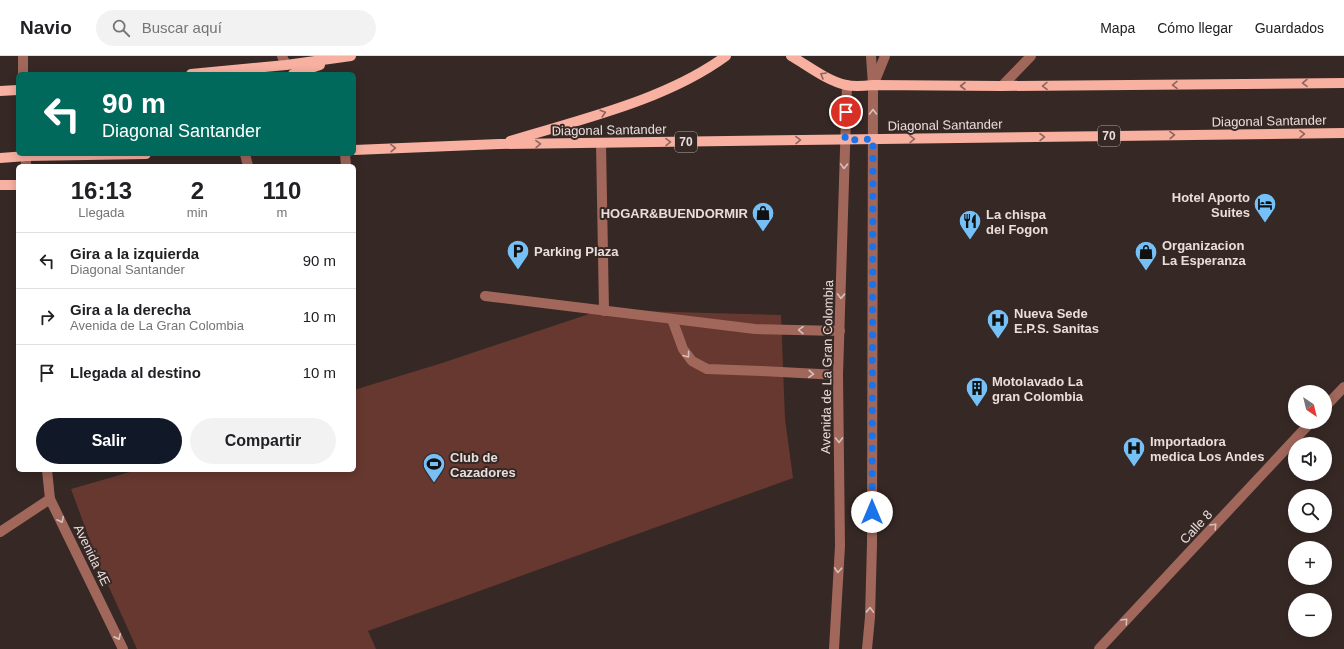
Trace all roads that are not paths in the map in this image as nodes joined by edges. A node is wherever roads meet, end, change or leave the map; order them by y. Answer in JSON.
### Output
{"nodes":[{"id":1,"x":23,"y":56,"type":"edge"},
{"id":2,"x":351,"y":56,"type":"edge"},
{"id":3,"x":726,"y":56,"type":"edge"},
{"id":4,"x":791,"y":56,"type":"edge"},
{"id":5,"x":871,"y":56,"type":"edge"},
{"id":6,"x":885,"y":56,"type":"edge"},
{"id":7,"x":1031,"y":56,"type":"edge"},
{"id":8,"x":341,"y":57,"type":"junction"},
{"id":9,"x":284,"y":60,"type":"edge"},
{"id":10,"x":23,"y":72,"type":"edge"},
{"id":11,"x":204,"y":72,"type":"edge"},
{"id":12,"x":299,"y":72,"type":"edge"},
{"id":13,"x":1344,"y":83,"type":"edge"},
{"id":14,"x":847,"y":85,"type":"junction"},
{"id":15,"x":874,"y":85,"type":"junction"},
{"id":16,"x":1002,"y":86,"type":"junction"},
{"id":17,"x":16,"y":90,"type":"edge"},
{"id":18,"x":0,"y":91,"type":"edge"},
{"id":19,"x":1344,"y":133,"type":"edge"},
{"id":20,"x":873,"y":139,"type":"junction"},
{"id":21,"x":845,"y":140,"type":"junction"},
{"id":22,"x":601,"y":143,"type":"junction"},
{"id":23,"x":499,"y":144,"type":"junction"},
{"id":24,"x":356,"y":150,"type":"edge"},
{"id":25,"x":67,"y":156,"type":"edge"},
{"id":26,"x":27,"y":157,"type":"edge"},
{"id":27,"x":0,"y":158,"type":"edge"},
{"id":28,"x":0,"y":185,"type":"edge"},
{"id":29,"x":16,"y":185,"type":"edge"},
{"id":30,"x":485,"y":296,"type":"dead end"},
{"id":31,"x":604,"y":311,"type":"junction"},
{"id":32,"x":672,"y":319,"type":"junction"},
{"id":33,"x":840,"y":331,"type":"junction"},
{"id":34,"x":838,"y":375,"type":"junction"},
{"id":35,"x":1344,"y":387,"type":"edge"},
{"id":36,"x":1332,"y":400,"type":"edge"},
{"id":37,"x":1304,"y":429,"type":"edge"},
{"id":38,"x":46,"y":472,"type":"edge"},
{"id":39,"x":50,"y":499,"type":"junction"},
{"id":40,"x":0,"y":532,"type":"edge"},
{"id":41,"x":832,"y":647,"type":"edge"},
{"id":42,"x":124,"y":649,"type":"edge"},
{"id":43,"x":867,"y":649,"type":"edge"},
{"id":44,"x":1099,"y":649,"type":"edge"}],
"edges":[{"from":1,"to":10,"type":"street"},
{"from":2,"to":8,"type":"main road"},
{"from":23,"to":3,"type":"main road","one_way":true},
{"from":14,"to":4,"type":"main road","one_way":true},
{"from":5,"to":15,"type":"street"},
{"from":6,"to":15,"type":"street"},
{"from":7,"to":16,"type":"street"},
{"from":8,"to":9,"type":"main road"},
{"from":8,"to":12,"type":"main road"},
{"from":9,"to":11,"type":"main road"},
{"from":13,"to":16,"type":"main road","one_way":true},
{"from":14,"to":15,"type":"main road"},
{"from":14,"to":21,"type":"street","name":"Avenida de La Gran Colombia"},
{"from":16,"to":15,"type":"main road","one_way":true},
{"from":20,"to":15,"type":"street","one_way":true},
{"from":17,"to":18,"type":"main road"},
{"from":20,"to":19,"type":"main road","name":"Diagonal Santander","number":"70","one_way":true},
{"from":20,"to":21,"type":"main road","name":"Diagonal Santander","number":"70"},
{"from":43,"to":20,"type":"street","one_way":true},
{"from":22,"to":21,"type":"main road","name":"Diagonal Santander","number":"70","one_way":true},
{"from":21,"to":33,"type":"street","name":"Avenida de La Gran Colombia","one_way":true},
{"from":23,"to":22,"type":"main road","name":"Diagonal Santander","number":"70","one_way":true},
{"from":22,"to":31,"type":"street"},
{"from":24,"to":23,"type":"main road","name":"Diagonal Santander","number":"70","one_way":true},
{"from":25,"to":26,"type":"main road"},
{"from":26,"to":27,"type":"main road"},
{"from":28,"to":29,"type":"main road"},
{"from":30,"to":31,"type":"street"},
{"from":31,"to":32,"type":"street"},
{"from":33,"to":32,"type":"street","one_way":true},
{"from":32,"to":34,"type":"street","one_way":true},
{"from":33,"to":34,"type":"street","name":"Avenida de La Gran Colombia"},
{"from":34,"to":41,"type":"street","name":"Avenida de La Gran Colombia","one_way":true},
{"from":35,"to":36,"type":"street"},
{"from":44,"to":37,"type":"street","name":"Calle 8","one_way":true},
{"from":38,"to":39,"type":"street","name":"Avenida 4E"},
{"from":39,"to":40,"type":"street"},
{"from":39,"to":42,"type":"street","name":"Avenida 4E","one_way":true}]}
